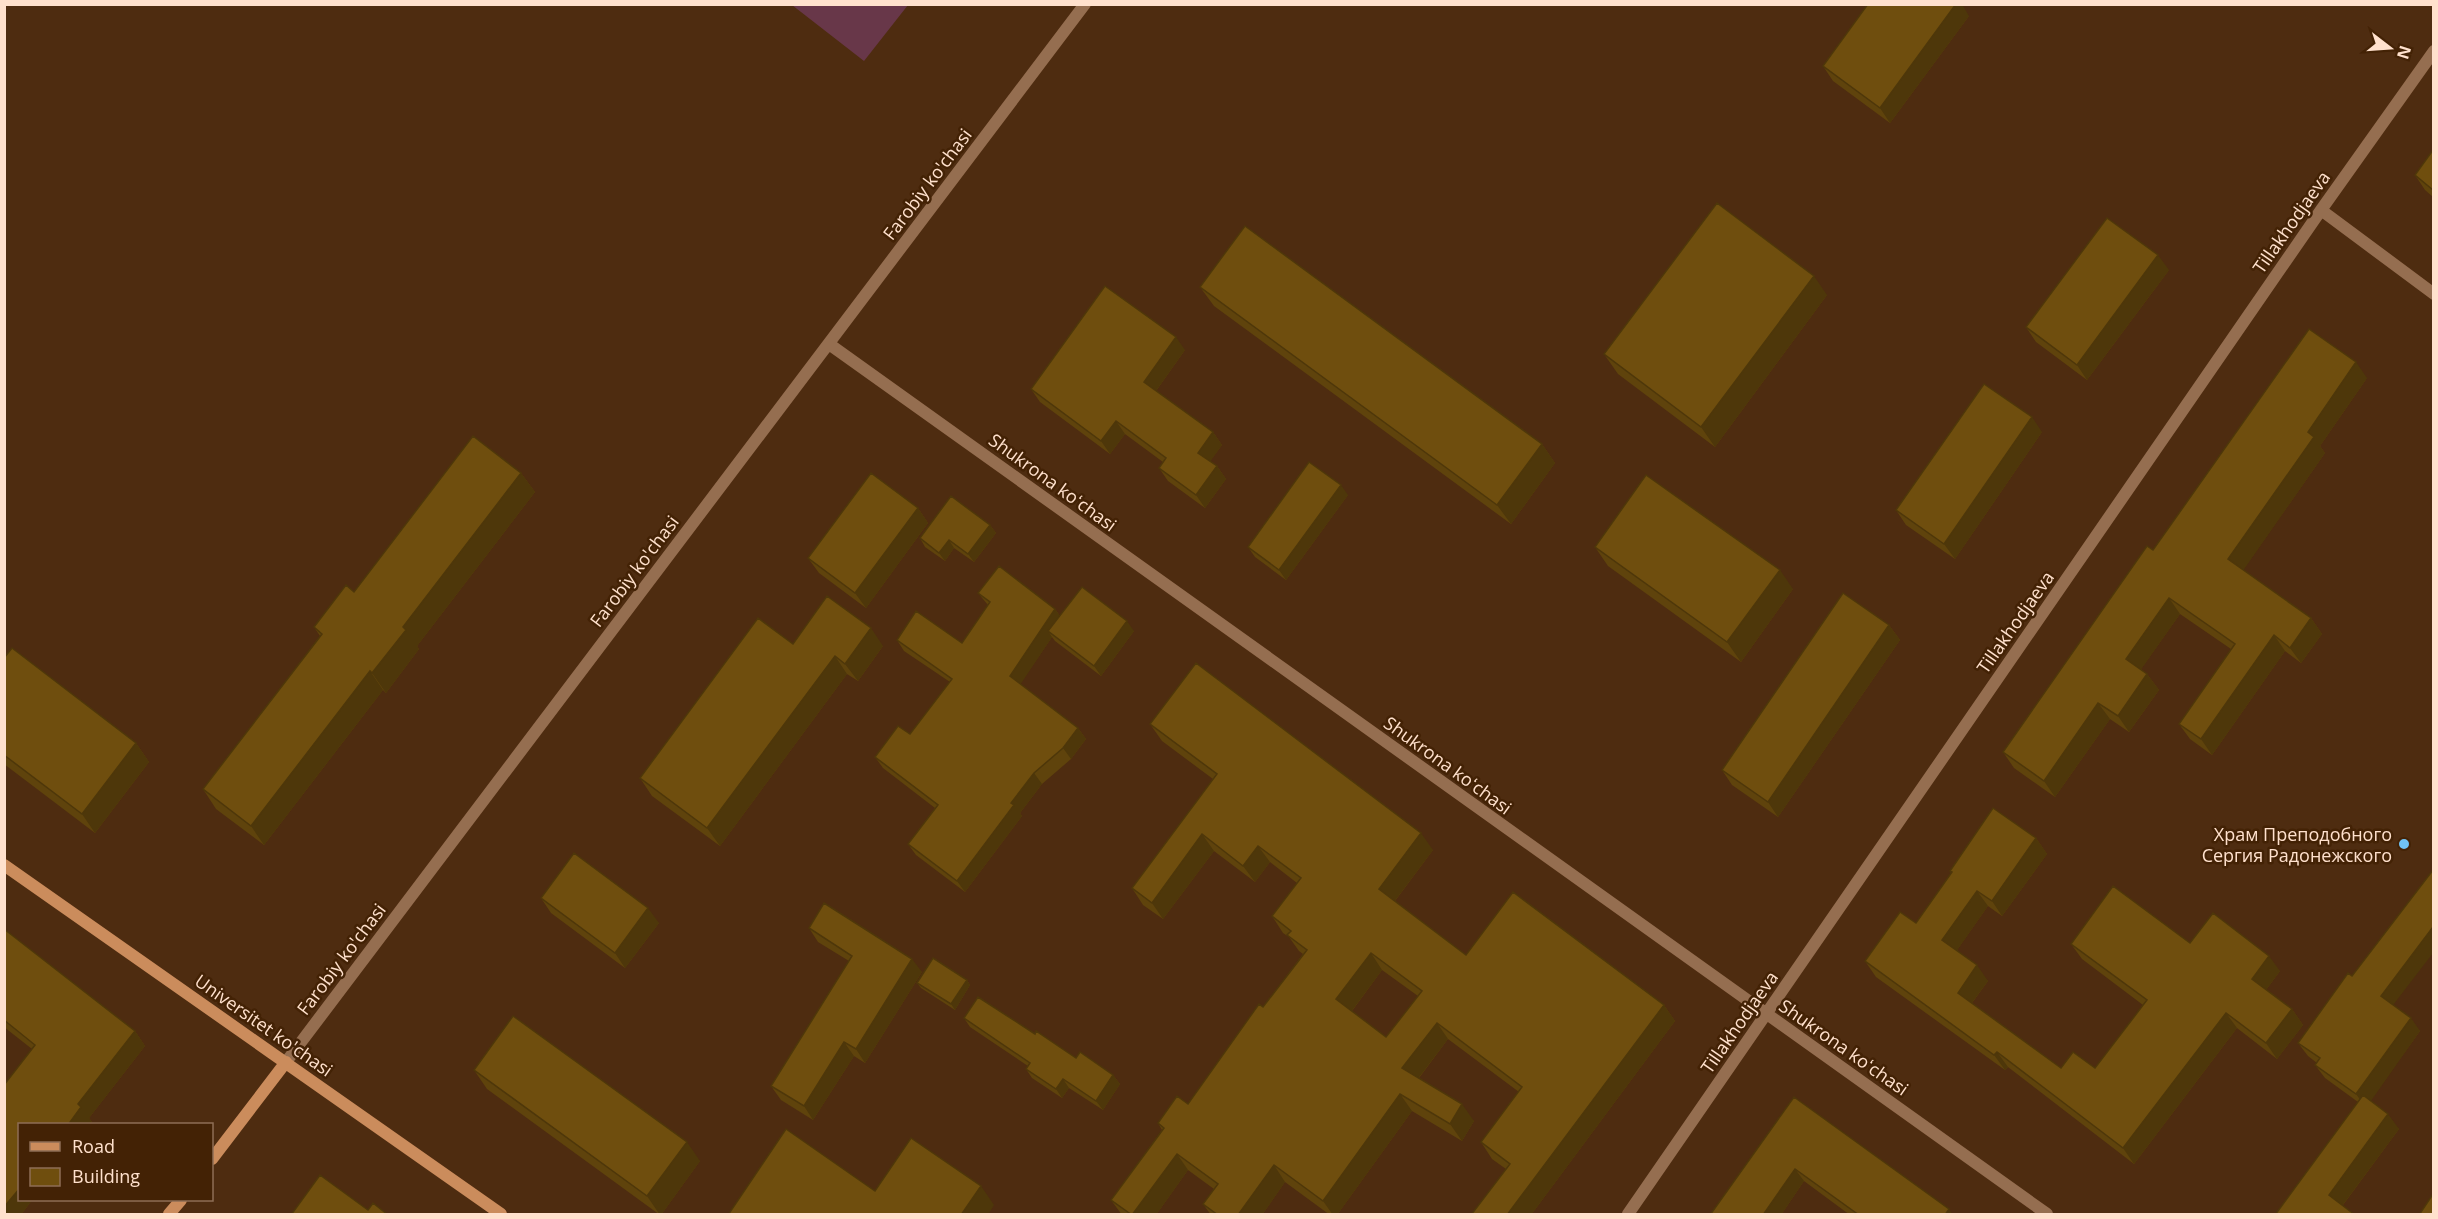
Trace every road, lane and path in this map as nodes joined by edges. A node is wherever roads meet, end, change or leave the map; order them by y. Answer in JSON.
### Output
{"nodes":[{"id":1,"x":1085,"y":4,"type":"edge"},
{"id":2,"x":2433,"y":51,"type":"edge"},
{"id":3,"x":2321,"y":210,"type":"junction"},
{"id":4,"x":2433,"y":294,"type":"edge"},
{"id":5,"x":829,"y":344,"type":"junction"},
{"id":6,"x":4,"y":866,"type":"edge"},
{"id":7,"x":1767,"y":1015,"type":"junction"},
{"id":8,"x":286,"y":1062,"type":"junction"},
{"id":9,"x":213,"y":1158,"type":"edge"},
{"id":10,"x":180,"y":1201,"type":"edge"},
{"id":11,"x":169,"y":1215,"type":"edge"},
{"id":12,"x":501,"y":1215,"type":"edge"},
{"id":13,"x":1628,"y":1215,"type":"edge"},
{"id":14,"x":2047,"y":1215,"type":"edge"}],
"edges":[{"from":1,"to":5,"type":"street","name":"Farobiy ko'chasi"},
{"from":2,"to":3,"type":"street","name":"Tillakhodjaeva"},
{"from":3,"to":4,"type":"street"},
{"from":3,"to":7,"type":"street","name":"Tillakhodjaeva"},
{"from":5,"to":7,"type":"street","name":"Shukrona koʻchasi"},
{"from":5,"to":8,"type":"street","name":"Farobiy ko'chasi"},
{"from":6,"to":8,"type":"main road","name":"Universitet ko'chasi"},
{"from":7,"to":13,"type":"street","name":"Tillakhodjaeva"},
{"from":7,"to":14,"type":"street","name":"Shukrona koʻchasi"},
{"from":8,"to":9,"type":"main road","name":"Farobiy ko'chasi"},
{"from":8,"to":12,"type":"main road","name":"Universitet ko'chasi"},
{"from":10,"to":11,"type":"main road"}]}
